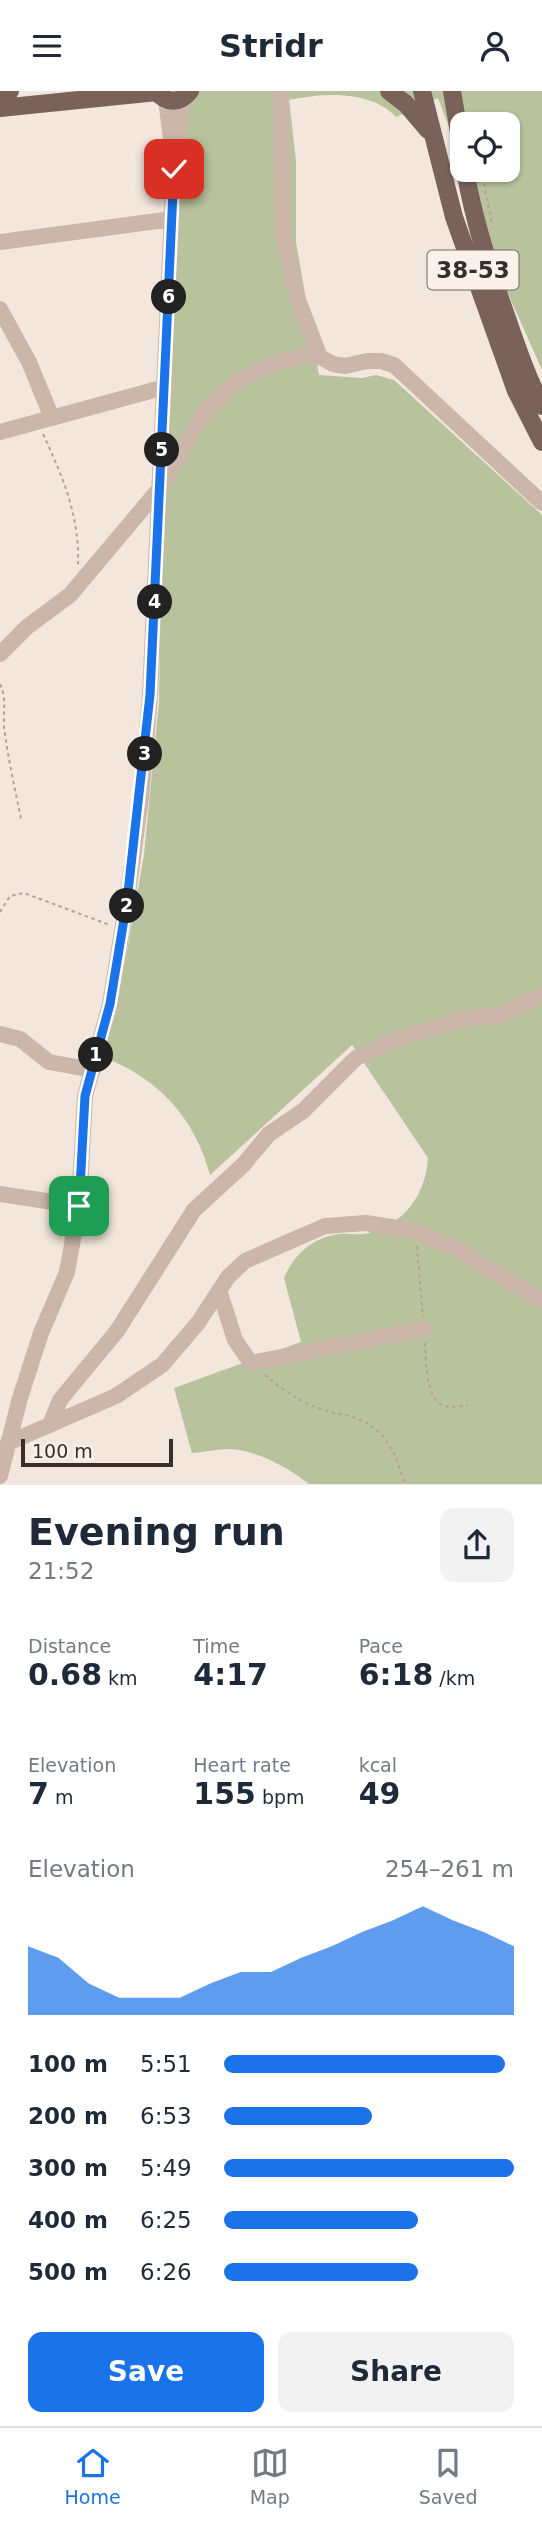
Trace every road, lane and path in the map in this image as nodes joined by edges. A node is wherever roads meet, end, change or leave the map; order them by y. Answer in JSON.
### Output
{"nodes":[{"id":1,"x":9,"y":91,"type":"edge"},
{"id":2,"x":281,"y":91,"type":"edge"},
{"id":3,"x":388,"y":91,"type":"edge"},
{"id":4,"x":422,"y":91,"type":"edge"},
{"id":5,"x":452,"y":91,"type":"edge"},
{"id":6,"x":0,"y":92,"type":"edge"},
{"id":7,"x":171,"y":95,"type":"edge"},
{"id":8,"x":0,"y":108,"type":"edge"},
{"id":9,"x":456,"y":112,"type":"edge"},
{"id":10,"x":432,"y":136,"type":"junction"},
{"id":11,"x":467,"y":182,"type":"edge"},
{"id":12,"x":172,"y":219,"type":"junction"},
{"id":13,"x":0,"y":241,"type":"edge"},
{"id":14,"x":0,"y":309,"type":"edge"},
{"id":15,"x":320,"y":357,"type":"junction"},
{"id":16,"x":165,"y":387,"type":"junction"},
{"id":17,"x":542,"y":406,"type":"edge"},
{"id":18,"x":45,"y":420,"type":"junction"},
{"id":19,"x":0,"y":432,"type":"edge"},
{"id":20,"x":542,"y":442,"type":"edge"},
{"id":21,"x":160,"y":488,"type":"junction"},
{"id":22,"x":542,"y":503,"type":"edge"},
{"id":23,"x":76,"y":588,"type":"junction"},
{"id":24,"x":0,"y":654,"type":"edge"},
{"id":25,"x":0,"y":684,"type":"edge"},
{"id":26,"x":21,"y":819,"type":"dead end"},
{"id":27,"x":0,"y":912,"type":"edge"},
{"id":28,"x":122,"y":930,"type":"junction"},
{"id":29,"x":542,"y":996,"type":"edge"},
{"id":30,"x":0,"y":1034,"type":"edge"},
{"id":31,"x":93,"y":1069,"type":"junction"},
{"id":32,"x":0,"y":1194,"type":"edge"},
{"id":33,"x":79,"y":1206,"type":"junction"},
{"id":34,"x":219,"y":1290,"type":"junction"},
{"id":35,"x":542,"y":1301,"type":"edge"},
{"id":36,"x":424,"y":1329,"type":"dead end"},
{"id":37,"x":251,"y":1363,"type":"junction"},
{"id":38,"x":50,"y":1425,"type":"junction"},
{"id":39,"x":8,"y":1443,"type":"junction"},
{"id":40,"x":0,"y":1476,"type":"edge"},
{"id":41,"x":405,"y":1485,"type":"edge"}],
"edges":[{"from":1,"to":6,"type":"main road"},
{"from":2,"to":15,"type":"street"},
{"from":3,"to":10,"type":"main road"},
{"from":4,"to":10,"type":"main road","number":"38-53"},
{"from":5,"to":9,"type":"main road"},
{"from":7,"to":8,"type":"main road"},
{"from":7,"to":12,"type":"street"},
{"from":10,"to":20,"type":"main road","number":"38-53"},
{"from":11,"to":17,"type":"main road","number":"38-53"},
{"from":12,"to":13,"type":"street"},
{"from":12,"to":16,"type":"street"},
{"from":14,"to":18,"type":"street"},
{"from":15,"to":21,"type":"street"},
{"from":15,"to":22,"type":"street"},
{"from":16,"to":18,"type":"street"},
{"from":16,"to":21,"type":"street"},
{"from":18,"to":19,"type":"street"},
{"from":18,"to":23,"type":"path"},
{"from":21,"to":23,"type":"street"},
{"from":21,"to":28,"type":"street"},
{"from":23,"to":24,"type":"street"},
{"from":25,"to":26,"type":"path"},
{"from":27,"to":28,"type":"path"},
{"from":28,"to":31,"type":"street"},
{"from":29,"to":38,"type":"street"},
{"from":30,"to":31,"type":"street"},
{"from":31,"to":33,"type":"street"},
{"from":32,"to":33,"type":"street"},
{"from":33,"to":39,"type":"street"},
{"from":34,"to":35,"type":"street"},
{"from":34,"to":37,"type":"street"},
{"from":34,"to":38,"type":"street"},
{"from":36,"to":37,"type":"street"},
{"from":37,"to":41,"type":"path"},
{"from":38,"to":39,"type":"street"},
{"from":39,"to":40,"type":"street"}]}
